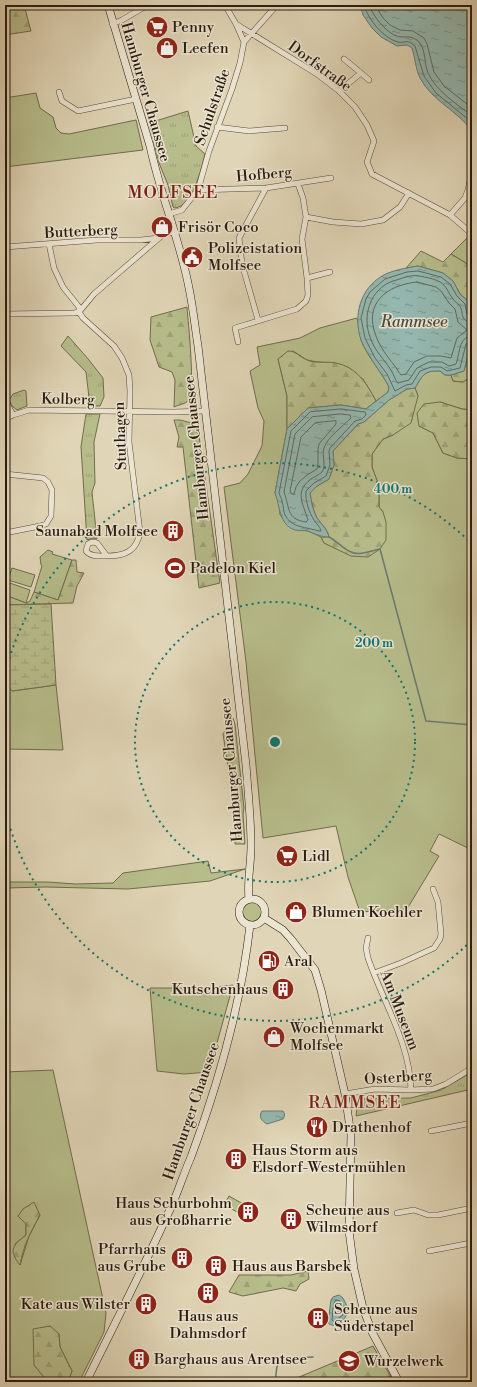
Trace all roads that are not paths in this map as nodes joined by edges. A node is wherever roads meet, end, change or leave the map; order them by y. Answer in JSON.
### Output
{"nodes":[{"id":1,"x":108,"y":5,"type":"edge"},
{"id":2,"x":148,"y":5,"type":"edge"},
{"id":3,"x":225,"y":5,"type":"edge"},
{"id":4,"x":277,"y":5,"type":"edge"},
{"id":5,"x":112,"y":24,"type":"junction"},
{"id":6,"x":236,"y":24,"type":"junction"},
{"id":7,"x":251,"y":34,"type":"junction"},
{"id":8,"x":244,"y":42,"type":"junction"},
{"id":9,"x":344,"y":59,"type":"dead end"},
{"id":10,"x":361,"y":73,"type":"junction"},
{"id":11,"x":369,"y":80,"type":"dead end"},
{"id":12,"x":339,"y":91,"type":"junction"},
{"id":13,"x":59,"y":92,"type":"dead end"},
{"id":14,"x":136,"y":99,"type":"junction"},
{"id":15,"x":217,"y":127,"type":"junction"},
{"id":16,"x":285,"y":128,"type":"dead end"},
{"id":17,"x":472,"y":171,"type":"edge"},
{"id":18,"x":331,"y":178,"type":"dead end"},
{"id":19,"x":298,"y":184,"type":"junction"},
{"id":20,"x":266,"y":188,"type":"junction"},
{"id":21,"x":198,"y":190,"type":"junction"},
{"id":22,"x":409,"y":193,"type":"junction"},
{"id":23,"x":169,"y":214,"type":"junction"},
{"id":24,"x":450,"y":215,"type":"junction"},
{"id":25,"x":306,"y":217,"type":"junction"},
{"id":26,"x":174,"y":232,"type":"junction"},
{"id":27,"x":472,"y":234,"type":"edge"},
{"id":28,"x":159,"y":238,"type":"junction"},
{"id":29,"x":49,"y":244,"type":"junction"},
{"id":30,"x":5,"y":247,"type":"edge"},
{"id":31,"x":330,"y":272,"type":"dead end"},
{"id":32,"x":307,"y":278,"type":"junction"},
{"id":33,"x":79,"y":312,"type":"junction"},
{"id":34,"x":5,"y":314,"type":"edge"},
{"id":35,"x":258,"y":320,"type":"junction"},
{"id":36,"x":238,"y":342,"type":"dead end"},
{"id":37,"x":5,"y":400,"type":"edge"},
{"id":38,"x":205,"y":411,"type":"junction"},
{"id":39,"x":130,"y":412,"type":"junction"},
{"id":40,"x":13,"y":415,"type":"junction"},
{"id":41,"x":5,"y":420,"type":"edge"},
{"id":42,"x":5,"y":474,"type":"edge"},
{"id":43,"x":5,"y":533,"type":"edge"},
{"id":44,"x":107,"y":556,"type":"dead end"},
{"id":45,"x":433,"y":889,"type":"dead end"},
{"id":46,"x":249,"y":899,"type":"junction"},
{"id":47,"x":264,"y":918,"type":"junction"},
{"id":48,"x":250,"y":925,"type":"junction"},
{"id":49,"x":368,"y":938,"type":"dead end"},
{"id":50,"x":374,"y":973,"type":"junction"},
{"id":51,"x":472,"y":1068,"type":"edge"},
{"id":52,"x":411,"y":1090,"type":"junction"},
{"id":53,"x":345,"y":1094,"type":"junction"},
{"id":54,"x":472,"y":1123,"type":"edge"},
{"id":55,"x":431,"y":1131,"type":"dead end"},
{"id":56,"x":472,"y":1207,"type":"edge"},
{"id":57,"x":398,"y":1213,"type":"dead end"},
{"id":58,"x":472,"y":1217,"type":"edge"},
{"id":59,"x":472,"y":1231,"type":"edge"},
{"id":60,"x":471,"y":1246,"type":"edge"},
{"id":61,"x":429,"y":1251,"type":"dead end"},
{"id":62,"x":86,"y":1382,"type":"edge"},
{"id":63,"x":399,"y":1382,"type":"edge"}],
"edges":[{"from":1,"to":5,"type":"main road","name":"Hamburger Chaussee"},
{"from":2,"to":5,"type":"street"},
{"from":3,"to":6,"type":"street"},
{"from":4,"to":7,"type":"street"},
{"from":5,"to":14,"type":"main road","name":"Hamburger Chaussee"},
{"from":6,"to":7,"type":"street","name":"Dorfstraße"},
{"from":6,"to":8,"type":"street"},
{"from":7,"to":8,"type":"street"},
{"from":7,"to":12,"type":"street","name":"Dorfstraße"},
{"from":8,"to":15,"type":"street","name":"Schulstraße"},
{"from":9,"to":10,"type":"street"},
{"from":10,"to":11,"type":"street"},
{"from":10,"to":12,"type":"street"},
{"from":12,"to":22,"type":"street","name":"Dorfstraße"},
{"from":13,"to":14,"type":"street"},
{"from":14,"to":23,"type":"main road","name":"Hamburger Chaussee"},
{"from":15,"to":16,"type":"street"},
{"from":15,"to":21,"type":"street","name":"Schulstraße"},
{"from":17,"to":24,"type":"street"},
{"from":18,"to":19,"type":"street","name":"Hofberg"},
{"from":19,"to":20,"type":"street","name":"Hofberg"},
{"from":19,"to":25,"type":"street"},
{"from":20,"to":21,"type":"street","name":"Hofberg"},
{"from":20,"to":35,"type":"street"},
{"from":21,"to":23,"type":"street","name":"Schulstraße"},
{"from":22,"to":24,"type":"street","name":"Dorfstraße"},
{"from":22,"to":25,"type":"street"},
{"from":23,"to":26,"type":"main road","name":"Hamburger Chaussee"},
{"from":24,"to":27,"type":"street","name":"Dorfstraße"},
{"from":25,"to":32,"type":"street"},
{"from":26,"to":28,"type":"street"},
{"from":26,"to":38,"type":"main road","name":"Hamburger Chaussee"},
{"from":28,"to":29,"type":"street","name":"Butterberg"},
{"from":28,"to":33,"type":"street"},
{"from":29,"to":30,"type":"street","name":"Butterberg"},
{"from":29,"to":33,"type":"street","name":"Stuthagen"},
{"from":31,"to":32,"type":"street"},
{"from":32,"to":35,"type":"street"},
{"from":33,"to":34,"type":"street"},
{"from":33,"to":39,"type":"street","name":"Stuthagen"},
{"from":35,"to":36,"type":"street"},
{"from":37,"to":40,"type":"street"},
{"from":38,"to":39,"type":"street","name":"Kolberg"},
{"from":38,"to":46,"type":"main road","name":"Hamburger Chaussee"},
{"from":39,"to":40,"type":"street","name":"Kolberg"},
{"from":39,"to":44,"type":"street","name":"Stuthagen"},
{"from":40,"to":41,"type":"street","name":"Kolberg"},
{"from":42,"to":43,"type":"street"},
{"from":45,"to":50,"type":"street"},
{"from":46,"to":47,"type":"main road"},
{"from":46,"to":48,"type":"main road"},
{"from":47,"to":48,"type":"main road"},
{"from":47,"to":53,"type":"main road"},
{"from":48,"to":62,"type":"main road","name":"Hamburger Chaussee"},
{"from":49,"to":50,"type":"street","name":"Am Museum"},
{"from":50,"to":52,"type":"street","name":"Am Museum"},
{"from":51,"to":52,"type":"street","name":"Osterberg"},
{"from":52,"to":53,"type":"street","name":"Osterberg"},
{"from":53,"to":63,"type":"main road"},
{"from":54,"to":55,"type":"street"},
{"from":56,"to":57,"type":"street"},
{"from":56,"to":58,"type":"street"},
{"from":59,"to":60,"type":"street"},
{"from":60,"to":61,"type":"street"}]}
